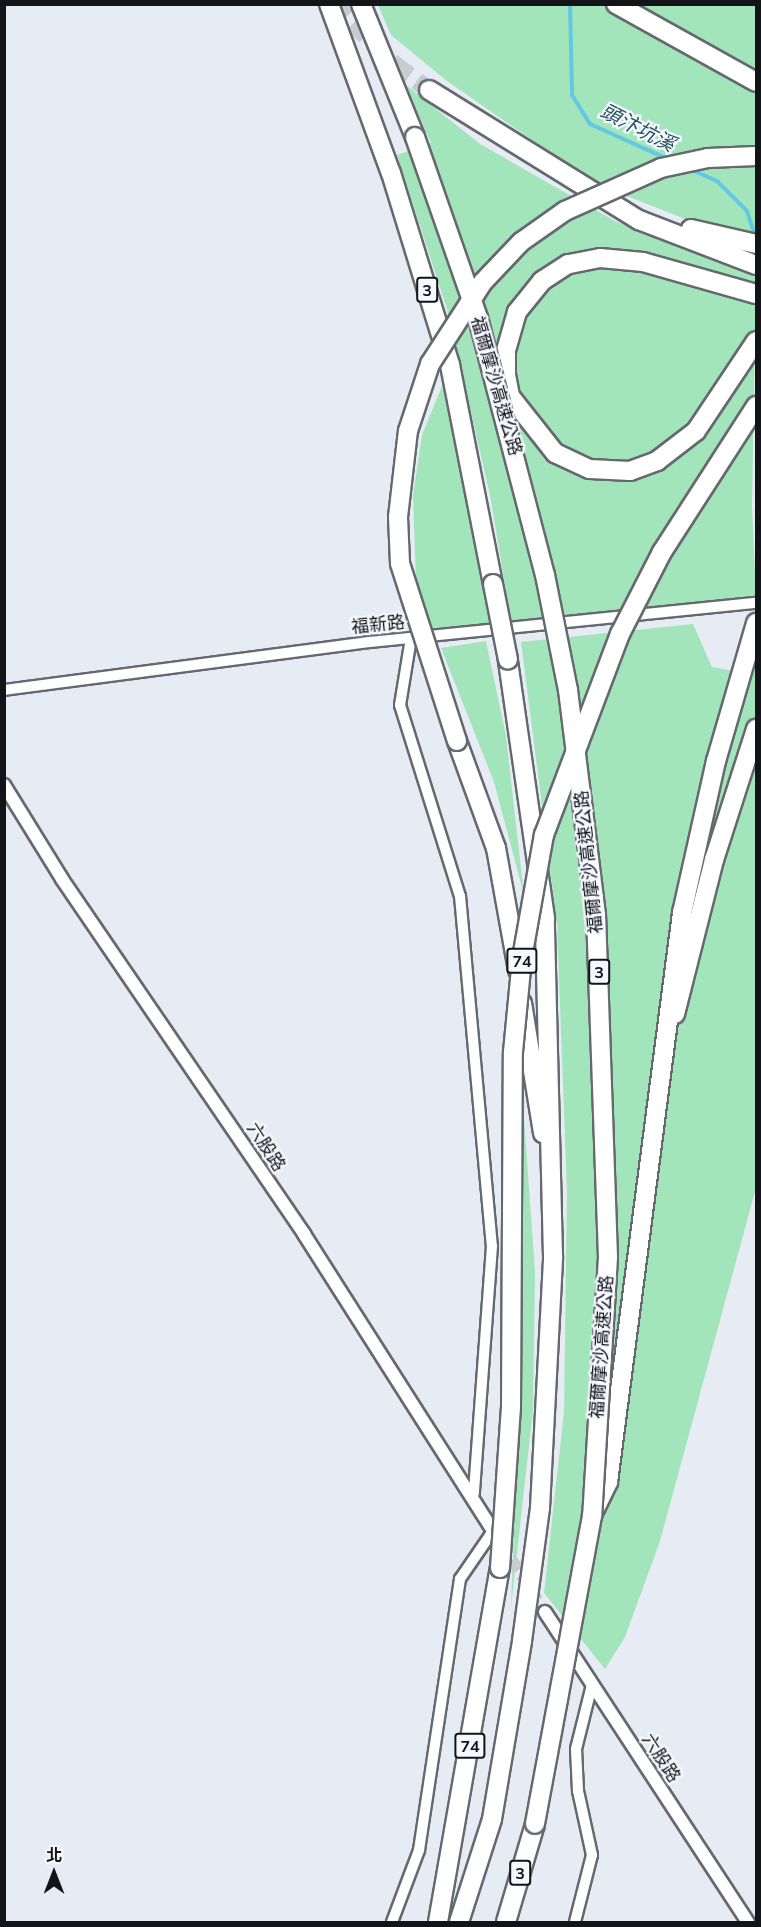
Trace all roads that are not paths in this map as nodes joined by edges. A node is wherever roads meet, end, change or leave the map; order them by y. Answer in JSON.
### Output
{"nodes":[{"id":1,"x":329,"y":4,"type":"edge"},
{"id":2,"x":361,"y":4,"type":"edge"},
{"id":3,"x":616,"y":4,"type":"edge"},
{"id":4,"x":756,"y":82,"type":"edge"},
{"id":5,"x":429,"y":90,"type":"tunnel mouth"},
{"id":6,"x":756,"y":156,"type":"edge"},
{"id":7,"x":573,"y":181,"type":"junction"},
{"id":8,"x":754,"y":243,"type":"edge"},
{"id":9,"x":756,"y":265,"type":"edge"},
{"id":10,"x":756,"y":294,"type":"edge"},
{"id":11,"x":756,"y":341,"type":"edge"},
{"id":12,"x":756,"y":406,"type":"edge"},
{"id":13,"x":756,"y":603,"type":"edge"},
{"id":14,"x":756,"y":623,"type":"edge"},
{"id":15,"x":411,"y":638,"type":"junction"},
{"id":16,"x":4,"y":690,"type":"edge"},
{"id":17,"x":756,"y":729,"type":"edge"},
{"id":18,"x":4,"y":785,"type":"edge"},
{"id":19,"x":668,"y":1029,"type":"junction"},
{"id":20,"x":551,"y":1162,"type":"junction"},
{"id":21,"x":474,"y":1493,"type":"junction"},
{"id":22,"x":592,"y":1516,"type":"junction"},
{"id":23,"x":494,"y":1531,"type":"joint"},
{"id":24,"x":545,"y":1612,"type":"tunnel mouth"},
{"id":25,"x":592,"y":1685,"type":"junction"},
{"id":26,"x":392,"y":1923,"type":"edge"},
{"id":27,"x":438,"y":1923,"type":"edge"},
{"id":28,"x":459,"y":1923,"type":"edge"},
{"id":29,"x":506,"y":1923,"type":"edge"},
{"id":30,"x":575,"y":1923,"type":"edge"},
{"id":31,"x":748,"y":1923,"type":"edge"}],
"edges":[{"from":1,"to":20,"type":"highway","number":"3","bridge":true},
{"from":2,"to":22,"type":"highway","name":"福爾摩沙高速公路","number":"3","bridge":true},
{"from":3,"to":4,"type":"highway"},
{"from":5,"to":7,"type":"highway"},
{"from":6,"to":20,"type":"highway","bridge":true},
{"from":7,"to":8,"type":"highway"},
{"from":7,"to":9,"type":"highway"},
{"from":10,"to":11,"type":"highway"},
{"from":12,"to":27,"type":"highway","number":"74","bridge":true},
{"from":13,"to":15,"type":"street","name":"福新路"},
{"from":14,"to":19,"type":"highway"},
{"from":15,"to":16,"type":"street","name":"福新路"},
{"from":15,"to":21,"type":"street"},
{"from":17,"to":19,"type":"highway"},
{"from":18,"to":21,"type":"street","name":"六股路"},
{"from":19,"to":22,"type":"highway"},
{"from":20,"to":28,"type":"highway","number":"3"},
{"from":21,"to":23,"type":"street","name":"六股路"},
{"from":22,"to":29,"type":"highway","name":"福爾摩沙高速公路","number":"3","bridge":true},
{"from":23,"to":26,"type":"street"},
{"from":24,"to":25,"type":"street","name":"六股路"},
{"from":25,"to":30,"type":"street"},
{"from":25,"to":31,"type":"street","name":"六股路"}]}
